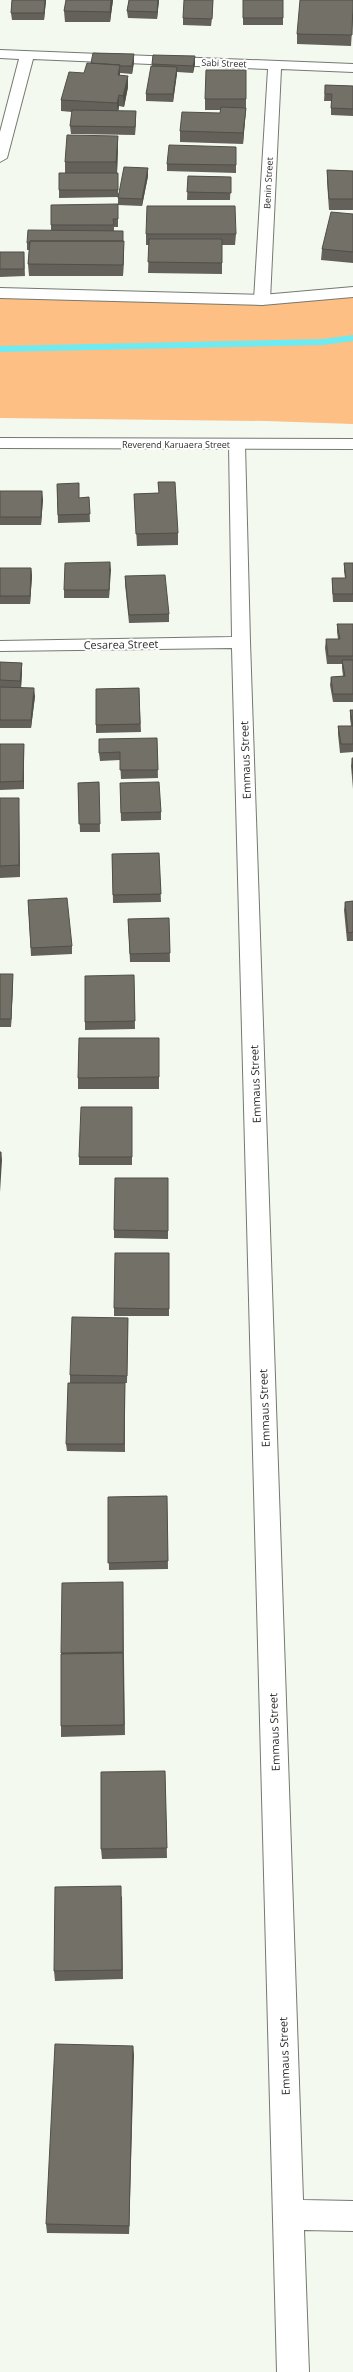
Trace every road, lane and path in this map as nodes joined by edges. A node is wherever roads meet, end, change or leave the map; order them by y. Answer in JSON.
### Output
{"nodes":[{"id":1,"x":0,"y":54,"type":"edge"},
{"id":2,"x":27,"y":55,"type":"junction"},
{"id":3,"x":275,"y":65,"type":"junction"},
{"id":4,"x":353,"y":68,"type":"edge"},
{"id":5,"x":0,"y":158,"type":"edge"},
{"id":6,"x":353,"y":292,"type":"edge"},
{"id":7,"x":0,"y":293,"type":"edge"},
{"id":8,"x":262,"y":300,"type":"junction"},
{"id":9,"x":0,"y":443,"type":"edge"},
{"id":10,"x":237,"y":444,"type":"junction"},
{"id":11,"x":353,"y":444,"type":"edge"},
{"id":12,"x":241,"y":642,"type":"junction"},
{"id":13,"x":0,"y":646,"type":"edge"},
{"id":14,"x":289,"y":2215,"type":"junction"},
{"id":15,"x":353,"y":2216,"type":"edge"},
{"id":16,"x":293,"y":2372,"type":"edge"}],
"edges":[{"from":1,"to":2,"type":"street","name":"Sabi Street"},
{"from":2,"to":3,"type":"street","name":"Sabi Street"},
{"from":2,"to":5,"type":"street"},
{"from":3,"to":4,"type":"street","name":"Sabi Street"},
{"from":3,"to":8,"type":"street","name":"Benin Street"},
{"from":6,"to":8,"type":"street"},
{"from":7,"to":8,"type":"street"},
{"from":9,"to":10,"type":"street","name":"Reverend Karuaera Street"},
{"from":10,"to":11,"type":"street","name":"Reverend Karuaera Street"},
{"from":10,"to":12,"type":"street","name":"Emmaus Street"},
{"from":12,"to":13,"type":"street","name":"Cesarea Street"},
{"from":12,"to":14,"type":"street","name":"Emmaus Street"},
{"from":14,"to":15,"type":"street"},
{"from":14,"to":16,"type":"street","name":"Emmaus Street"}]}
